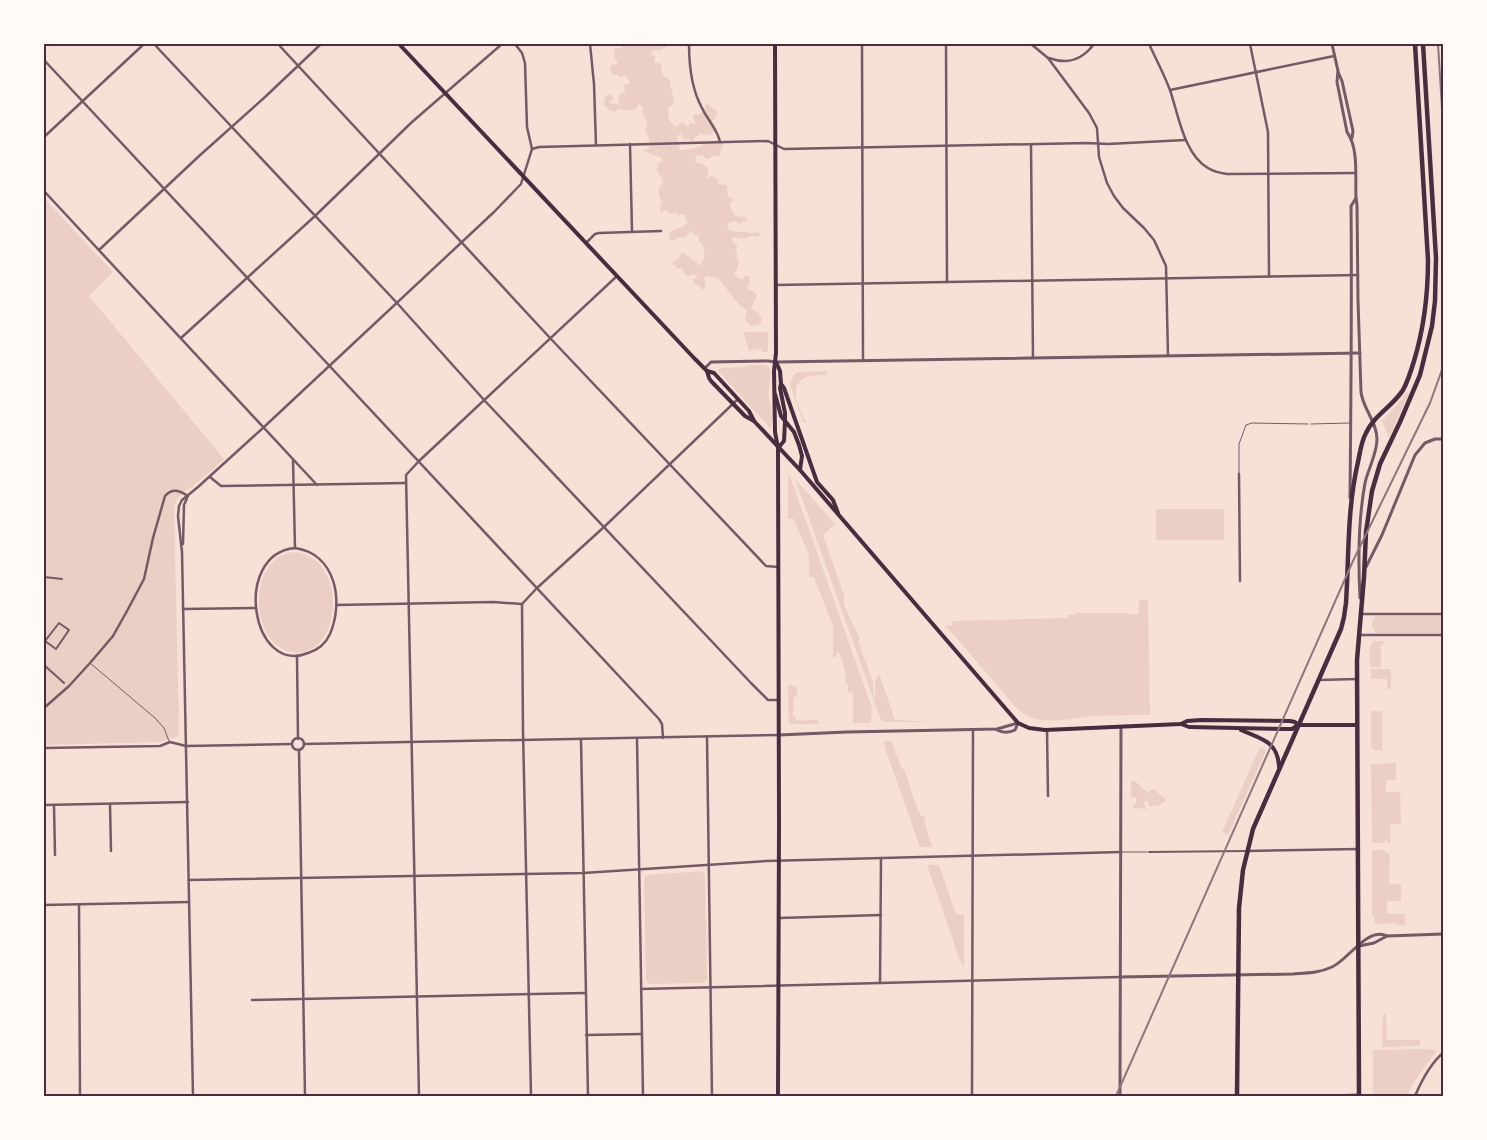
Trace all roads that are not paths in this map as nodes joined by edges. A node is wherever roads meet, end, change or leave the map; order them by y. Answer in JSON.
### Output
{"nodes":[{"id":1,"x":144,"y":44,"type":"edge"},
{"id":2,"x":154,"y":44,"type":"edge"},
{"id":3,"x":278,"y":44,"type":"edge"},
{"id":4,"x":321,"y":44,"type":"edge"},
{"id":5,"x":399,"y":44,"type":"edge"},
{"id":6,"x":502,"y":44,"type":"edge"},
{"id":7,"x":515,"y":44,"type":"edge"},
{"id":8,"x":590,"y":44,"type":"edge"},
{"id":9,"x":690,"y":44,"type":"edge"},
{"id":10,"x":775,"y":44,"type":"edge"},
{"id":11,"x":862,"y":44,"type":"edge"},
{"id":12,"x":946,"y":44,"type":"edge"},
{"id":13,"x":1031,"y":44,"type":"edge"},
{"id":14,"x":1094,"y":44,"type":"edge"},
{"id":15,"x":1149,"y":44,"type":"edge"},
{"id":16,"x":1250,"y":44,"type":"edge"},
{"id":17,"x":1332,"y":44,"type":"edge"},
{"id":18,"x":1416,"y":44,"type":"edge"},
{"id":19,"x":1423,"y":44,"type":"edge"},
{"id":20,"x":1334,"y":56,"type":"junction"},
{"id":21,"x":1048,"y":58,"type":"junction"},
{"id":22,"x":44,"y":60,"type":"edge"},
{"id":23,"x":298,"y":65,"type":"junction"},
{"id":24,"x":1256,"y":72,"type":"junction"},
{"id":25,"x":1170,"y":90,"type":"junction"},
{"id":26,"x":445,"y":93,"type":"junction"},
{"id":27,"x":82,"y":102,"type":"junction"},
{"id":28,"x":232,"y":126,"type":"junction"},
{"id":29,"x":44,"y":137,"type":"edge"},
{"id":30,"x":1185,"y":140,"type":"junction"},
{"id":31,"x":720,"y":142,"type":"junction"},
{"id":32,"x":630,"y":144,"type":"junction"},
{"id":33,"x":1098,"y":144,"type":"junction"},
{"id":34,"x":596,"y":145,"type":"junction"},
{"id":35,"x":776,"y":145,"type":"junction"},
{"id":36,"x":1032,"y":145,"type":"junction"},
{"id":37,"x":947,"y":146,"type":"junction"},
{"id":38,"x":862,"y":147,"type":"junction"},
{"id":39,"x":532,"y":149,"type":"junction"},
{"id":40,"x":380,"y":154,"type":"junction"},
{"id":41,"x":1355,"y":173,"type":"junction"},
{"id":42,"x":1269,"y":174,"type":"junction"},
{"id":43,"x":524,"y":176,"type":"junction"},
{"id":44,"x":164,"y":189,"type":"junction"},
{"id":45,"x":44,"y":191,"type":"edge"},
{"id":46,"x":1356,"y":198,"type":"junction"},
{"id":47,"x":315,"y":216,"type":"junction"},
{"id":48,"x":632,"y":231,"type":"junction"},
{"id":49,"x":662,"y":231,"type":"dead end"},
{"id":50,"x":462,"y":243,"type":"junction"},
{"id":51,"x":586,"y":243,"type":"junction"},
{"id":52,"x":99,"y":250,"type":"junction"},
{"id":53,"x":1352,"y":275,"type":"junction"},
{"id":54,"x":1358,"y":275,"type":"junction"},
{"id":55,"x":617,"y":276,"type":"junction"},
{"id":56,"x":1269,"y":276,"type":"junction"},
{"id":57,"x":247,"y":277,"type":"junction"},
{"id":58,"x":1166,"y":278,"type":"junction"},
{"id":59,"x":1032,"y":280,"type":"junction"},
{"id":60,"x":947,"y":282,"type":"junction"},
{"id":61,"x":862,"y":283,"type":"junction"},
{"id":62,"x":776,"y":284,"type":"junction"},
{"id":63,"x":397,"y":303,"type":"junction"},
{"id":64,"x":181,"y":338,"type":"junction"},
{"id":65,"x":551,"y":339,"type":"junction"},
{"id":66,"x":1351,"y":353,"type":"junction"},
{"id":67,"x":1360,"y":353,"type":"junction"},
{"id":68,"x":1168,"y":356,"type":"junction"},
{"id":69,"x":1033,"y":358,"type":"junction"},
{"id":70,"x":863,"y":360,"type":"junction"},
{"id":71,"x":776,"y":362,"type":"junction"},
{"id":72,"x":330,"y":366,"type":"junction"},
{"id":73,"x":706,"y":369,"type":"junction"},
{"id":74,"x":781,"y":384,"type":"junction"},
{"id":75,"x":775,"y":392,"type":"junction"},
{"id":76,"x":738,"y":399,"type":"junction"},
{"id":77,"x":485,"y":400,"type":"junction"},
{"id":78,"x":733,"y":404,"type":"junction"},
{"id":79,"x":754,"y":421,"type":"junction"},
{"id":80,"x":785,"y":422,"type":"junction"},
{"id":81,"x":1372,"y":422,"type":"junction"},
{"id":82,"x":1350,"y":423,"type":"junction"},
{"id":83,"x":1308,"y":424,"type":"dead end"},
{"id":84,"x":1311,"y":424,"type":"dead end"},
{"id":85,"x":264,"y":427,"type":"junction"},
{"id":86,"x":1443,"y":439,"type":"edge"},
{"id":87,"x":778,"y":448,"type":"junction"},
{"id":88,"x":293,"y":459,"type":"junction"},
{"id":89,"x":419,"y":461,"type":"junction"},
{"id":90,"x":669,"y":464,"type":"junction"},
{"id":91,"x":800,"y":470,"type":"junction"},
{"id":92,"x":1239,"y":474,"type":"joint"},
{"id":93,"x":210,"y":476,"type":"junction"},
{"id":94,"x":406,"y":483,"type":"junction"},
{"id":95,"x":317,"y":485,"type":"junction"},
{"id":96,"x":294,"y":486,"type":"junction"},
{"id":97,"x":188,"y":496,"type":"junction"},
{"id":98,"x":1350,"y":511,"type":"junction"},
{"id":99,"x":840,"y":518,"type":"junction"},
{"id":100,"x":604,"y":527,"type":"junction"},
{"id":101,"x":295,"y":548,"type":"junction"},
{"id":102,"x":182,"y":552,"type":"junction"},
{"id":103,"x":778,"y":567,"type":"junction"},
{"id":104,"x":1364,"y":569,"type":"junction"},
{"id":105,"x":44,"y":577,"type":"edge"},
{"id":106,"x":62,"y":579,"type":"dead end"},
{"id":107,"x":1240,"y":581,"type":"dead end"},
{"id":108,"x":537,"y":588,"type":"junction"},
{"id":109,"x":409,"y":604,"type":"junction"},
{"id":110,"x":522,"y":604,"type":"junction"},
{"id":111,"x":336,"y":605,"type":"junction"},
{"id":112,"x":256,"y":608,"type":"junction"},
{"id":113,"x":183,"y":609,"type":"junction"},
{"id":114,"x":1361,"y":614,"type":"junction"},
{"id":115,"x":1443,"y":614,"type":"edge"},
{"id":116,"x":1443,"y":634,"type":"edge"},
{"id":117,"x":1359,"y":635,"type":"junction"},
{"id":118,"x":45,"y":641,"type":"edge"},
{"id":119,"x":44,"y":646,"type":"edge"},
{"id":120,"x":297,"y":656,"type":"junction"},
{"id":121,"x":90,"y":663,"type":"junction"},
{"id":122,"x":44,"y":665,"type":"edge"},
{"id":123,"x":1357,"y":679,"type":"junction"},
{"id":124,"x":1318,"y":680,"type":"junction"},
{"id":125,"x":64,"y":683,"type":"dead end"},
{"id":126,"x":779,"y":700,"type":"junction"},
{"id":127,"x":44,"y":708,"type":"edge"},
{"id":128,"x":1242,"y":720,"type":"junction"},
{"id":129,"x":1018,"y":723,"type":"junction"},
{"id":130,"x":1181,"y":724,"type":"junction"},
{"id":131,"x":1298,"y":725,"type":"junction"},
{"id":132,"x":1357,"y":725,"type":"junction"},
{"id":133,"x":1122,"y":727,"type":"junction"},
{"id":134,"x":1238,"y":729,"type":"junction"},
{"id":135,"x":973,"y":730,"type":"junction"},
{"id":136,"x":997,"y":730,"type":"junction"},
{"id":137,"x":1047,"y":730,"type":"junction"},
{"id":138,"x":779,"y":735,"type":"junction"},
{"id":139,"x":707,"y":737,"type":"junction"},
{"id":140,"x":637,"y":738,"type":"junction"},
{"id":141,"x":663,"y":738,"type":"junction"},
{"id":142,"x":298,"y":739,"type":"junction"},
{"id":143,"x":524,"y":740,"type":"junction"},
{"id":144,"x":581,"y":740,"type":"junction"},
{"id":145,"x":170,"y":742,"type":"junction"},
{"id":146,"x":411,"y":743,"type":"junction"},
{"id":147,"x":292,"y":744,"type":"junction"},
{"id":148,"x":304,"y":744,"type":"junction"},
{"id":149,"x":186,"y":746,"type":"junction"},
{"id":150,"x":44,"y":748,"type":"edge"},
{"id":151,"x":299,"y":750,"type":"junction"},
{"id":152,"x":1279,"y":769,"type":"junction"},
{"id":153,"x":1048,"y":796,"type":"dead end"},
{"id":154,"x":188,"y":802,"type":"junction"},
{"id":155,"x":110,"y":804,"type":"junction"},
{"id":156,"x":54,"y":805,"type":"junction"},
{"id":157,"x":44,"y":806,"type":"edge"},
{"id":158,"x":1358,"y":849,"type":"junction"},
{"id":159,"x":111,"y":851,"type":"dead end"},
{"id":160,"x":1121,"y":852,"type":"junction"},
{"id":161,"x":1149,"y":852,"type":"joint"},
{"id":162,"x":1247,"y":852,"type":"junction"},
{"id":163,"x":55,"y":855,"type":"dead end"},
{"id":164,"x":973,"y":856,"type":"junction"},
{"id":165,"x":881,"y":858,"type":"junction"},
{"id":166,"x":779,"y":860,"type":"junction"},
{"id":167,"x":709,"y":865,"type":"junction"},
{"id":168,"x":639,"y":870,"type":"junction"},
{"id":169,"x":583,"y":873,"type":"junction"},
{"id":170,"x":526,"y":874,"type":"junction"},
{"id":171,"x":414,"y":877,"type":"junction"},
{"id":172,"x":301,"y":879,"type":"junction"},
{"id":173,"x":189,"y":880,"type":"junction"},
{"id":174,"x":189,"y":902,"type":"junction"},
{"id":175,"x":79,"y":904,"type":"junction"},
{"id":176,"x":44,"y":905,"type":"edge"},
{"id":177,"x":881,"y":915,"type":"junction"},
{"id":178,"x":778,"y":918,"type":"junction"},
{"id":179,"x":1443,"y":934,"type":"edge"},
{"id":180,"x":1387,"y":936,"type":"junction"},
{"id":181,"x":1358,"y":946,"type":"junction"},
{"id":182,"x":1238,"y":975,"type":"junction"},
{"id":183,"x":1120,"y":977,"type":"junction"},
{"id":184,"x":972,"y":981,"type":"junction"},
{"id":185,"x":880,"y":983,"type":"junction"},
{"id":186,"x":778,"y":985,"type":"junction"},
{"id":187,"x":710,"y":987,"type":"junction"},
{"id":188,"x":641,"y":989,"type":"junction"},
{"id":189,"x":585,"y":993,"type":"junction"},
{"id":190,"x":528,"y":994,"type":"junction"},
{"id":191,"x":417,"y":996,"type":"junction"},
{"id":192,"x":304,"y":999,"type":"junction"},
{"id":193,"x":252,"y":1000,"type":"dead end"},
{"id":194,"x":642,"y":1034,"type":"junction"},
{"id":195,"x":586,"y":1035,"type":"junction"},
{"id":196,"x":1443,"y":1053,"type":"edge"},
{"id":197,"x":80,"y":1096,"type":"edge"},
{"id":198,"x":193,"y":1096,"type":"edge"},
{"id":199,"x":305,"y":1096,"type":"edge"},
{"id":200,"x":419,"y":1096,"type":"edge"},
{"id":201,"x":531,"y":1096,"type":"edge"},
{"id":202,"x":588,"y":1096,"type":"edge"},
{"id":203,"x":643,"y":1096,"type":"edge"},
{"id":204,"x":712,"y":1096,"type":"edge"},
{"id":205,"x":778,"y":1096,"type":"edge"},
{"id":206,"x":972,"y":1096,"type":"edge"},
{"id":207,"x":1120,"y":1096,"type":"edge"},
{"id":208,"x":1237,"y":1096,"type":"edge"},
{"id":209,"x":1326,"y":1096,"type":"edge"},
{"id":210,"x":1359,"y":1096,"type":"edge"},
{"id":211,"x":1415,"y":1096,"type":"edge"}],
"edges":[{"from":1,"to":27,"type":"street"},
{"from":2,"to":28,"type":"street"},
{"from":3,"to":23,"type":"street"},
{"from":4,"to":23,"type":"street"},
{"from":5,"to":26,"type":"main road"},
{"from":6,"to":26,"type":"street"},
{"from":7,"to":39,"type":"street"},
{"from":8,"to":34,"type":"street"},
{"from":9,"to":31,"type":"street"},
{"from":10,"to":35,"type":"main road"},
{"from":11,"to":38,"type":"street"},
{"from":12,"to":37,"type":"street"},
{"from":13,"to":21,"type":"street"},
{"from":14,"to":21,"type":"street"},
{"from":15,"to":25,"type":"street"},
{"from":16,"to":24,"type":"street"},
{"from":17,"to":20,"type":"street"},
{"from":18,"to":81,"type":"main road"},
{"from":19,"to":104,"type":"main road"},
{"from":20,"to":24,"type":"street"},
{"from":20,"to":41,"type":"street"},
{"from":21,"to":33,"type":"street"},
{"from":22,"to":27,"type":"street"},
{"from":23,"to":28,"type":"street"},
{"from":23,"to":40,"type":"street"},
{"from":24,"to":25,"type":"street"},
{"from":24,"to":42,"type":"street"},
{"from":25,"to":30,"type":"street"},
{"from":26,"to":40,"type":"street"},
{"from":26,"to":43,"type":"main road"},
{"from":27,"to":29,"type":"street"},
{"from":27,"to":44,"type":"street"},
{"from":28,"to":44,"type":"street"},
{"from":28,"to":47,"type":"street"},
{"from":30,"to":33,"type":"street"},
{"from":30,"to":42,"type":"street"},
{"from":31,"to":32,"type":"street"},
{"from":31,"to":35,"type":"street"},
{"from":32,"to":34,"type":"street"},
{"from":32,"to":48,"type":"street"},
{"from":33,"to":36,"type":"street"},
{"from":33,"to":58,"type":"street"},
{"from":34,"to":39,"type":"street"},
{"from":35,"to":38,"type":"street"},
{"from":35,"to":62,"type":"main road"},
{"from":36,"to":37,"type":"street"},
{"from":36,"to":59,"type":"street"},
{"from":37,"to":38,"type":"street"},
{"from":37,"to":60,"type":"street"},
{"from":38,"to":61,"type":"street"},
{"from":39,"to":43,"type":"street"},
{"from":40,"to":47,"type":"street"},
{"from":40,"to":50,"type":"street"},
{"from":41,"to":42,"type":"street"},
{"from":41,"to":46,"type":"street"},
{"from":42,"to":56,"type":"street"},
{"from":43,"to":50,"type":"street"},
{"from":43,"to":51,"type":"main road"},
{"from":44,"to":52,"type":"street"},
{"from":44,"to":57,"type":"street"},
{"from":45,"to":52,"type":"street"},
{"from":46,"to":53,"type":"street"},
{"from":46,"to":54,"type":"street"},
{"from":47,"to":57,"type":"street"},
{"from":47,"to":63,"type":"street"},
{"from":48,"to":49,"type":"street"},
{"from":48,"to":51,"type":"street"},
{"from":50,"to":63,"type":"street"},
{"from":50,"to":65,"type":"street"},
{"from":51,"to":55,"type":"main road"},
{"from":52,"to":64,"type":"street"},
{"from":53,"to":54,"type":"street"},
{"from":53,"to":56,"type":"street"},
{"from":53,"to":66,"type":"street"},
{"from":54,"to":67,"type":"street"},
{"from":55,"to":65,"type":"street"},
{"from":55,"to":73,"type":"main road"},
{"from":56,"to":58,"type":"street"},
{"from":57,"to":64,"type":"street"},
{"from":57,"to":72,"type":"street"},
{"from":58,"to":59,"type":"street"},
{"from":58,"to":68,"type":"street"},
{"from":59,"to":60,"type":"street"},
{"from":59,"to":69,"type":"street"},
{"from":60,"to":61,"type":"street"},
{"from":61,"to":62,"type":"street"},
{"from":61,"to":70,"type":"street"},
{"from":62,"to":71,"type":"main road"},
{"from":63,"to":72,"type":"street"},
{"from":63,"to":77,"type":"street"},
{"from":64,"to":85,"type":"street"},
{"from":65,"to":77,"type":"street"},
{"from":65,"to":90,"type":"street"},
{"from":66,"to":67,"type":"street"},
{"from":66,"to":68,"type":"street"},
{"from":66,"to":82,"type":"street"},
{"from":67,"to":81,"type":"street"},
{"from":68,"to":69,"type":"street"},
{"from":69,"to":70,"type":"street"},
{"from":70,"to":71,"type":"street"},
{"from":71,"to":73,"type":"street"},
{"from":71,"to":74,"type":"main road"},
{"from":71,"to":75,"type":"main road"},
{"from":72,"to":85,"type":"street"},
{"from":72,"to":89,"type":"street"},
{"from":73,"to":76,"type":"main road"},
{"from":73,"to":78,"type":"main road"},
{"from":74,"to":80,"type":"main road"},
{"from":74,"to":99,"type":"main road"},
{"from":75,"to":80,"type":"main road"},
{"from":75,"to":87,"type":"main road"},
{"from":76,"to":78,"type":"street"},
{"from":76,"to":79,"type":"main road"},
{"from":77,"to":89,"type":"street"},
{"from":77,"to":100,"type":"street"},
{"from":78,"to":79,"type":"main road"},
{"from":78,"to":90,"type":"street"},
{"from":79,"to":87,"type":"main road"},
{"from":80,"to":87,"type":"main road"},
{"from":80,"to":91,"type":"main road"},
{"from":81,"to":98,"type":"main road"},
{"from":81,"to":114,"type":"street"},
{"from":82,"to":84,"type":"lane"},
{"from":82,"to":98,"type":"street"},
{"from":83,"to":92,"type":"lane"},
{"from":85,"to":88,"type":"street"},
{"from":85,"to":93,"type":"street"},
{"from":86,"to":104,"type":"street"},
{"from":87,"to":91,"type":"main road"},
{"from":87,"to":103,"type":"main road"},
{"from":88,"to":95,"type":"street"},
{"from":88,"to":96,"type":"street"},
{"from":89,"to":94,"type":"street"},
{"from":89,"to":108,"type":"street"},
{"from":90,"to":100,"type":"street"},
{"from":90,"to":103,"type":"street"},
{"from":91,"to":99,"type":"main road"},
{"from":92,"to":107,"type":"street"},
{"from":93,"to":96,"type":"street"},
{"from":93,"to":97,"type":"street"},
{"from":94,"to":95,"type":"street"},
{"from":94,"to":109,"type":"street"},
{"from":95,"to":96,"type":"street"},
{"from":96,"to":101,"type":"street"},
{"from":97,"to":102,"type":"street"},
{"from":97,"to":102,"type":"street"},
{"from":97,"to":121,"type":"street"},
{"from":98,"to":124,"type":"main road"},
{"from":99,"to":129,"type":"main road"},
{"from":100,"to":108,"type":"street"},
{"from":100,"to":126,"type":"street"},
{"from":101,"to":111,"type":"street"},
{"from":101,"to":112,"type":"street"},
{"from":102,"to":113,"type":"street"},
{"from":103,"to":126,"type":"main road"},
{"from":104,"to":114,"type":"main road"},
{"from":105,"to":106,"type":"street"},
{"from":108,"to":110,"type":"street"},
{"from":108,"to":141,"type":"street"},
{"from":109,"to":110,"type":"street"},
{"from":109,"to":111,"type":"street"},
{"from":109,"to":146,"type":"street"},
{"from":110,"to":143,"type":"street"},
{"from":111,"to":120,"type":"street"},
{"from":112,"to":113,"type":"street"},
{"from":112,"to":120,"type":"street"},
{"from":113,"to":149,"type":"street"},
{"from":114,"to":115,"type":"street"},
{"from":114,"to":117,"type":"main road"},
{"from":116,"to":117,"type":"street"},
{"from":117,"to":123,"type":"main road"},
{"from":118,"to":118,"type":"street"},
{"from":118,"to":119,"type":"street"},
{"from":120,"to":142,"type":"street"},
{"from":121,"to":127,"type":"street"},
{"from":121,"to":145,"type":"lane"},
{"from":122,"to":125,"type":"street"},
{"from":123,"to":124,"type":"street"},
{"from":123,"to":132,"type":"main road"},
{"from":124,"to":131,"type":"main road"},
{"from":126,"to":138,"type":"main road"},
{"from":128,"to":130,"type":"main road"},
{"from":128,"to":131,"type":"main road"},
{"from":128,"to":134,"type":"street"},
{"from":129,"to":136,"type":"street"},
{"from":129,"to":136,"type":"street"},
{"from":129,"to":137,"type":"main road"},
{"from":130,"to":133,"type":"main road"},
{"from":130,"to":134,"type":"main road"},
{"from":131,"to":132,"type":"main road"},
{"from":131,"to":134,"type":"main road"},
{"from":131,"to":152,"type":"main road"},
{"from":132,"to":158,"type":"main road"},
{"from":133,"to":137,"type":"main road"},
{"from":133,"to":160,"type":"street"},
{"from":134,"to":152,"type":"main road"},
{"from":135,"to":136,"type":"street"},
{"from":135,"to":138,"type":"street"},
{"from":135,"to":164,"type":"street"},
{"from":137,"to":153,"type":"street"},
{"from":138,"to":139,"type":"street"},
{"from":138,"to":166,"type":"main road"},
{"from":139,"to":141,"type":"street"},
{"from":139,"to":167,"type":"street"},
{"from":140,"to":141,"type":"street"},
{"from":140,"to":144,"type":"street"},
{"from":140,"to":168,"type":"street"},
{"from":142,"to":147,"type":"street"},
{"from":142,"to":148,"type":"street"},
{"from":143,"to":144,"type":"street"},
{"from":143,"to":146,"type":"street"},
{"from":143,"to":170,"type":"street"},
{"from":144,"to":169,"type":"street"},
{"from":145,"to":149,"type":"street"},
{"from":145,"to":150,"type":"street"},
{"from":146,"to":148,"type":"street"},
{"from":146,"to":171,"type":"street"},
{"from":147,"to":149,"type":"street"},
{"from":147,"to":151,"type":"street"},
{"from":148,"to":151,"type":"street"},
{"from":149,"to":154,"type":"street"},
{"from":151,"to":172,"type":"street"},
{"from":152,"to":162,"type":"main road"},
{"from":154,"to":155,"type":"street"},
{"from":154,"to":173,"type":"street"},
{"from":155,"to":156,"type":"street"},
{"from":155,"to":159,"type":"street"},
{"from":156,"to":157,"type":"street"},
{"from":156,"to":163,"type":"street"},
{"from":158,"to":162,"type":"street"},
{"from":158,"to":181,"type":"main road"},
{"from":160,"to":161,"type":"lane"},
{"from":160,"to":164,"type":"street"},
{"from":160,"to":183,"type":"street"},
{"from":161,"to":162,"type":"street"},
{"from":162,"to":182,"type":"main road"},
{"from":164,"to":165,"type":"street"},
{"from":164,"to":184,"type":"street"},
{"from":165,"to":166,"type":"street"},
{"from":165,"to":177,"type":"street"},
{"from":166,"to":167,"type":"street"},
{"from":166,"to":178,"type":"main road"},
{"from":167,"to":168,"type":"street"},
{"from":167,"to":187,"type":"street"},
{"from":168,"to":169,"type":"street"},
{"from":168,"to":188,"type":"street"},
{"from":169,"to":170,"type":"street"},
{"from":169,"to":189,"type":"street"},
{"from":170,"to":171,"type":"street"},
{"from":170,"to":190,"type":"street"},
{"from":171,"to":172,"type":"street"},
{"from":171,"to":191,"type":"street"},
{"from":172,"to":173,"type":"street"},
{"from":172,"to":192,"type":"street"},
{"from":173,"to":174,"type":"street"},
{"from":174,"to":175,"type":"street"},
{"from":174,"to":198,"type":"street"},
{"from":175,"to":176,"type":"street"},
{"from":175,"to":197,"type":"street"},
{"from":177,"to":178,"type":"street"},
{"from":177,"to":185,"type":"street"},
{"from":178,"to":186,"type":"main road"},
{"from":179,"to":180,"type":"street"},
{"from":180,"to":181,"type":"street"},
{"from":180,"to":181,"type":"street"},
{"from":181,"to":182,"type":"street"},
{"from":181,"to":210,"type":"main road"},
{"from":182,"to":183,"type":"street"},
{"from":182,"to":208,"type":"main road"},
{"from":183,"to":184,"type":"street"},
{"from":183,"to":207,"type":"street"},
{"from":184,"to":185,"type":"street"},
{"from":184,"to":206,"type":"street"},
{"from":185,"to":186,"type":"street"},
{"from":186,"to":187,"type":"street"},
{"from":186,"to":205,"type":"main road"},
{"from":187,"to":188,"type":"street"},
{"from":187,"to":204,"type":"street"},
{"from":188,"to":194,"type":"street"},
{"from":189,"to":190,"type":"street"},
{"from":189,"to":195,"type":"street"},
{"from":190,"to":191,"type":"street"},
{"from":190,"to":201,"type":"street"},
{"from":191,"to":192,"type":"street"},
{"from":191,"to":200,"type":"street"},
{"from":192,"to":193,"type":"street"},
{"from":192,"to":199,"type":"street"},
{"from":194,"to":195,"type":"street"},
{"from":194,"to":203,"type":"street"},
{"from":195,"to":202,"type":"street"},
{"from":196,"to":211,"type":"street"},
{"from":209,"to":210,"type":"street"}]}
